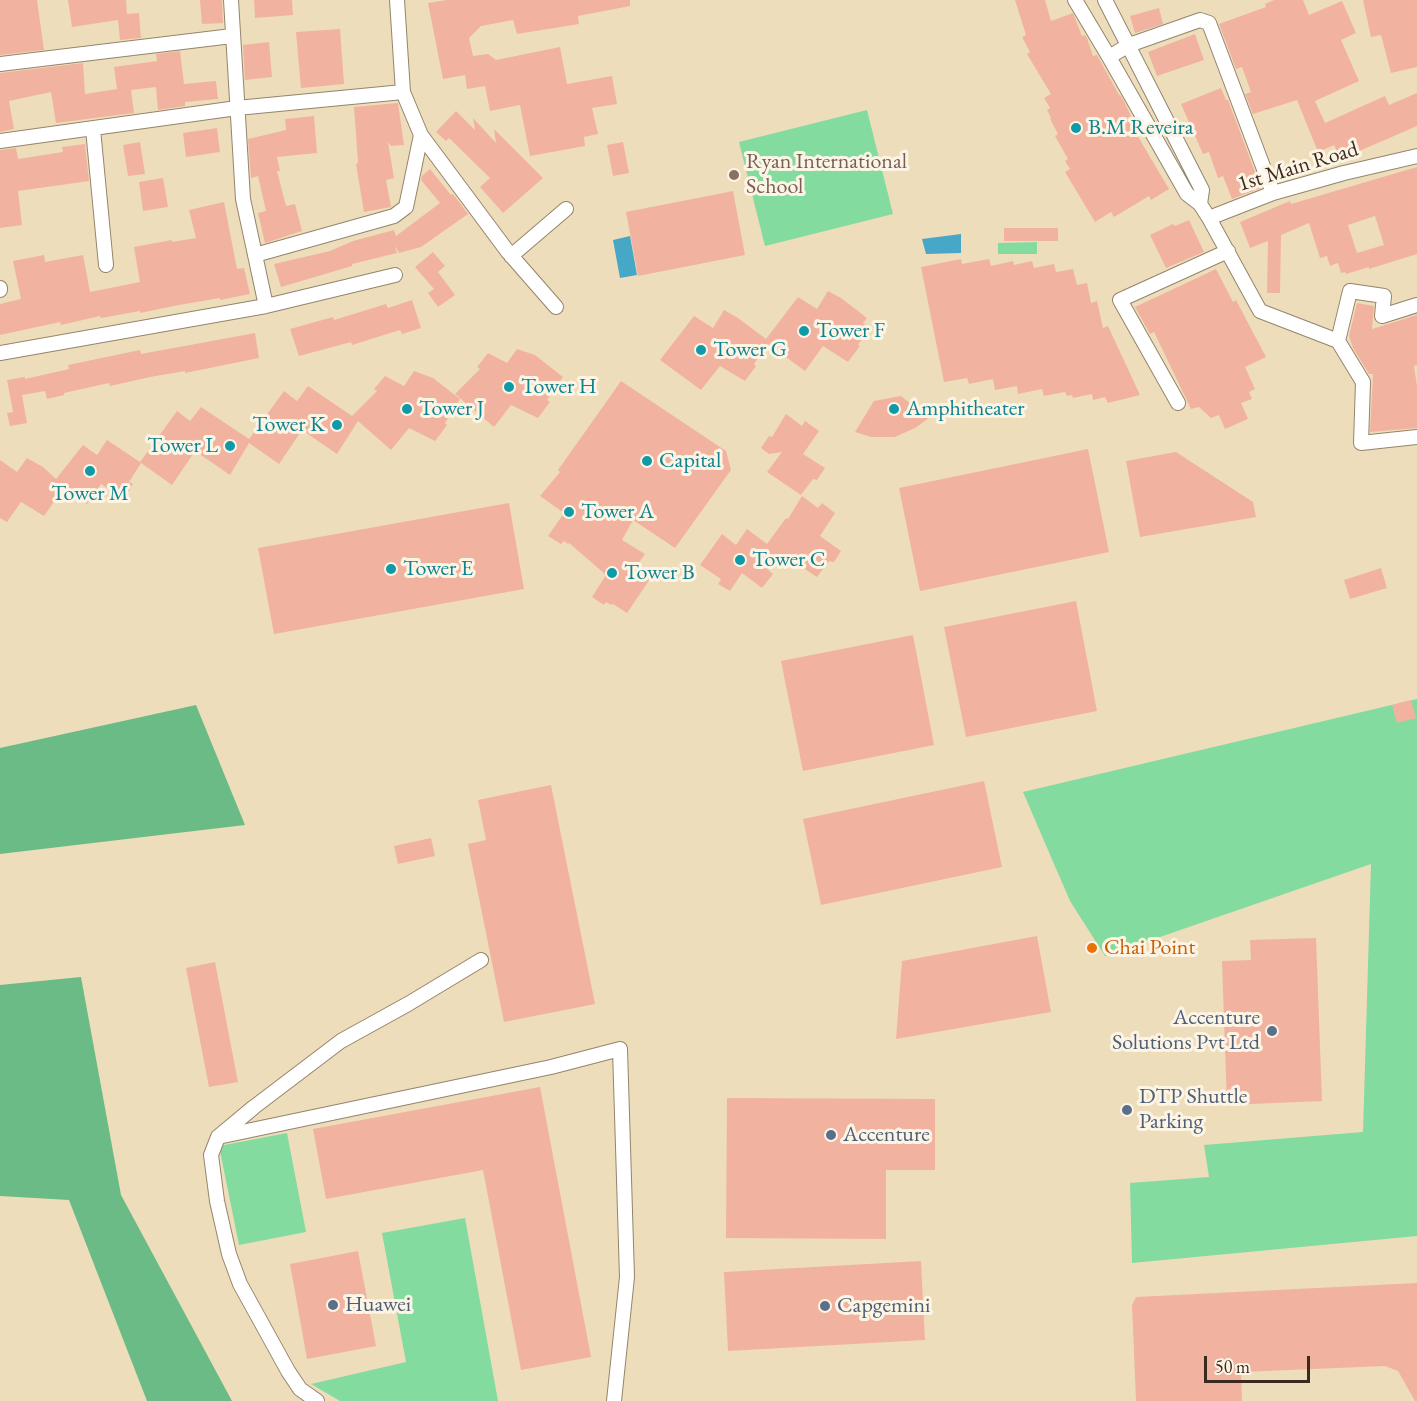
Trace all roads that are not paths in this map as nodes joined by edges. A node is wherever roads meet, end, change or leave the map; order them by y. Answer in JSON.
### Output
{"nodes":[{"id":1,"x":231,"y":0,"type":"edge"},
{"id":2,"x":397,"y":0,"type":"edge"},
{"id":3,"x":1075,"y":0,"type":"edge"},
{"id":4,"x":1105,"y":0,"type":"edge"},
{"id":5,"x":232,"y":36,"type":"junction"},
{"id":6,"x":1129,"y":45,"type":"junction"},
{"id":7,"x":1109,"y":57,"type":"junction"},
{"id":8,"x":0,"y":64,"type":"edge"},
{"id":9,"x":403,"y":92,"type":"junction"},
{"id":10,"x":237,"y":108,"type":"junction"},
{"id":11,"x":93,"y":129,"type":"junction"},
{"id":12,"x":421,"y":135,"type":"junction"},
{"id":13,"x":0,"y":141,"type":"edge"},
{"id":14,"x":1417,"y":156,"type":"edge"},
{"id":15,"x":1273,"y":193,"type":"junction"},
{"id":16,"x":1200,"y":204,"type":"junction"},
{"id":17,"x":566,"y":209,"type":"dead end"},
{"id":18,"x":1209,"y":218,"type":"junction"},
{"id":19,"x":1228,"y":251,"type":"junction"},
{"id":20,"x":255,"y":255,"type":"junction"},
{"id":21,"x":511,"y":256,"type":"junction"},
{"id":22,"x":106,"y":265,"type":"dead end"},
{"id":23,"x":395,"y":275,"type":"dead end"},
{"id":24,"x":1417,"y":305,"type":"edge"},
{"id":25,"x":266,"y":306,"type":"junction"},
{"id":26,"x":556,"y":307,"type":"dead end"},
{"id":27,"x":1338,"y":341,"type":"junction"},
{"id":28,"x":0,"y":353,"type":"edge"},
{"id":29,"x":1178,"y":403,"type":"dead end"},
{"id":30,"x":1417,"y":437,"type":"edge"},
{"id":31,"x":482,"y":960,"type":"dead end"},
{"id":32,"x":218,"y":1137,"type":"junction"},
{"id":33,"x":317,"y":1401,"type":"edge"},
{"id":34,"x":614,"y":1401,"type":"edge"}],
"edges":[{"from":1,"to":5,"type":"street"},
{"from":2,"to":9,"type":"street"},
{"from":3,"to":7,"type":"street"},
{"from":4,"to":6,"type":"street"},
{"from":5,"to":8,"type":"street"},
{"from":5,"to":10,"type":"street"},
{"from":6,"to":7,"type":"street"},
{"from":6,"to":15,"type":"street"},
{"from":6,"to":16,"type":"street"},
{"from":7,"to":16,"type":"street"},
{"from":9,"to":10,"type":"street"},
{"from":9,"to":12,"type":"street"},
{"from":10,"to":11,"type":"street"},
{"from":10,"to":20,"type":"street"},
{"from":11,"to":13,"type":"street"},
{"from":11,"to":22,"type":"street"},
{"from":12,"to":20,"type":"street"},
{"from":12,"to":21,"type":"street"},
{"from":14,"to":15,"type":"street","name":"1st Main Road"},
{"from":15,"to":18,"type":"street","name":"1st Main Road"},
{"from":16,"to":18,"type":"street"},
{"from":17,"to":21,"type":"street"},
{"from":18,"to":19,"type":"street"},
{"from":19,"to":27,"type":"street"},
{"from":19,"to":29,"type":"street"},
{"from":20,"to":25,"type":"street"},
{"from":21,"to":26,"type":"street"},
{"from":23,"to":25,"type":"street"},
{"from":24,"to":27,"type":"street"},
{"from":25,"to":28,"type":"street"},
{"from":27,"to":30,"type":"street"},
{"from":31,"to":32,"type":"street"},
{"from":32,"to":33,"type":"street"},
{"from":32,"to":34,"type":"street"}]}
